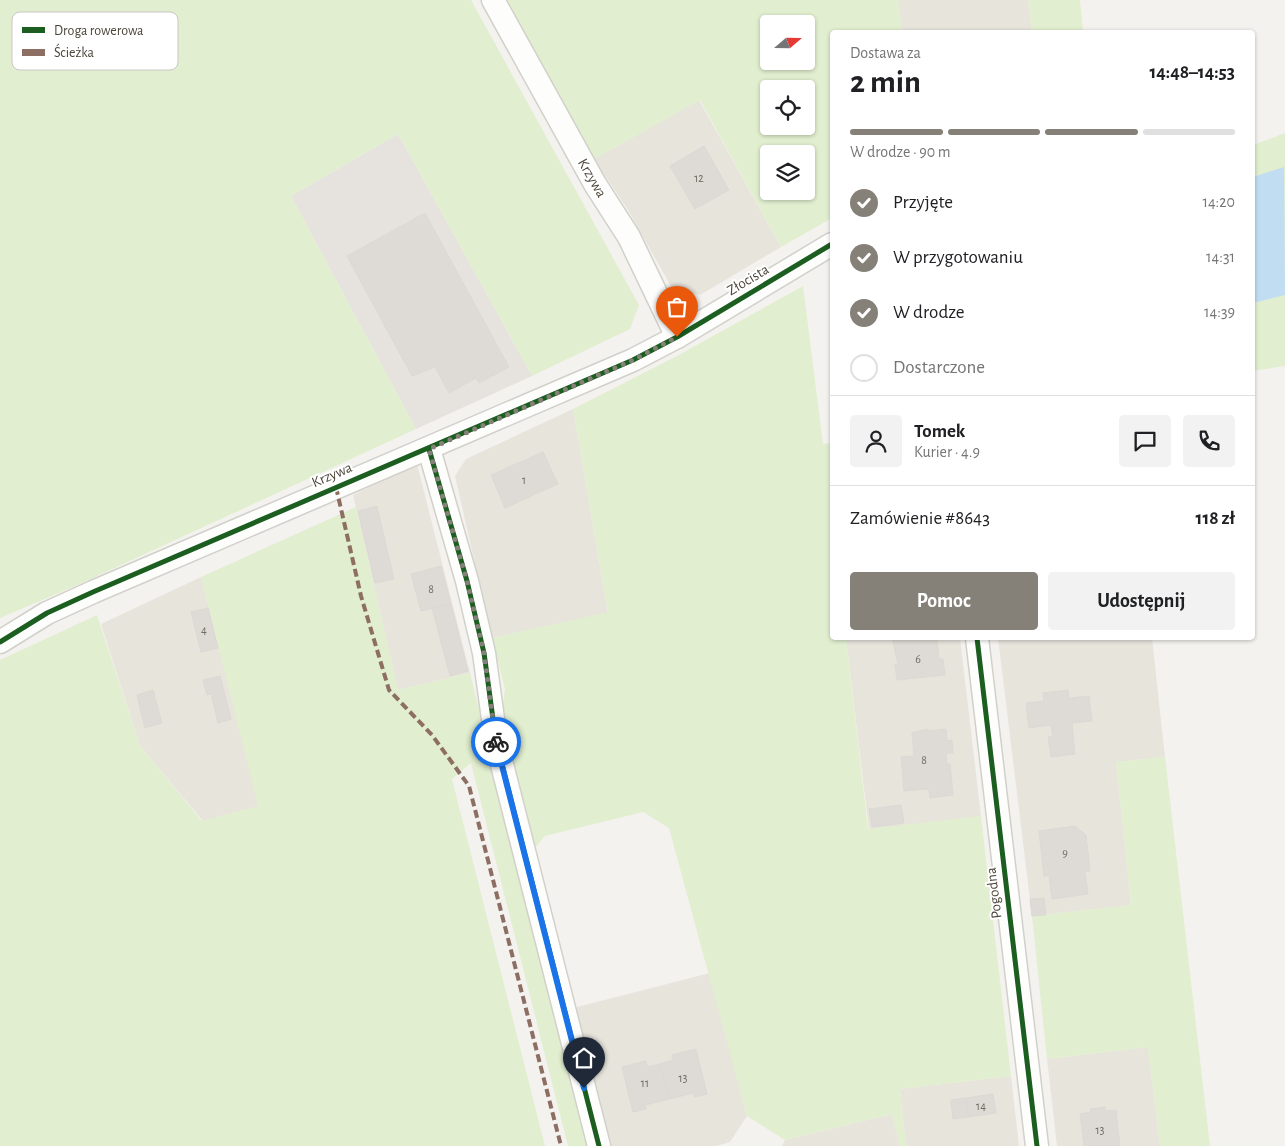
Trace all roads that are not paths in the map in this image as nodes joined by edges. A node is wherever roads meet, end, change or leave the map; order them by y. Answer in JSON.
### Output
{"nodes":[{"id":1,"x":493,"y":0,"type":"edge"},
{"id":2,"x":830,"y":245,"type":"edge"},
{"id":3,"x":677,"y":337,"type":"junction"},
{"id":4,"x":429,"y":449,"type":"junction"},
{"id":5,"x":977,"y":640,"type":"edge"},
{"id":6,"x":0,"y":642,"type":"edge"},
{"id":7,"x":598,"y":1146,"type":"edge"},
{"id":8,"x":1037,"y":1146,"type":"edge"}],
"edges":[{"from":1,"to":3,"type":"street","name":"Krzywa"},
{"from":2,"to":3,"type":"street","name":"Złocista"},
{"from":3,"to":4,"type":"street","name":"Krzywa"},
{"from":4,"to":6,"type":"street","name":"Krzywa"},
{"from":4,"to":7,"type":"street"},
{"from":5,"to":8,"type":"street","name":"Pogodna"}]}
